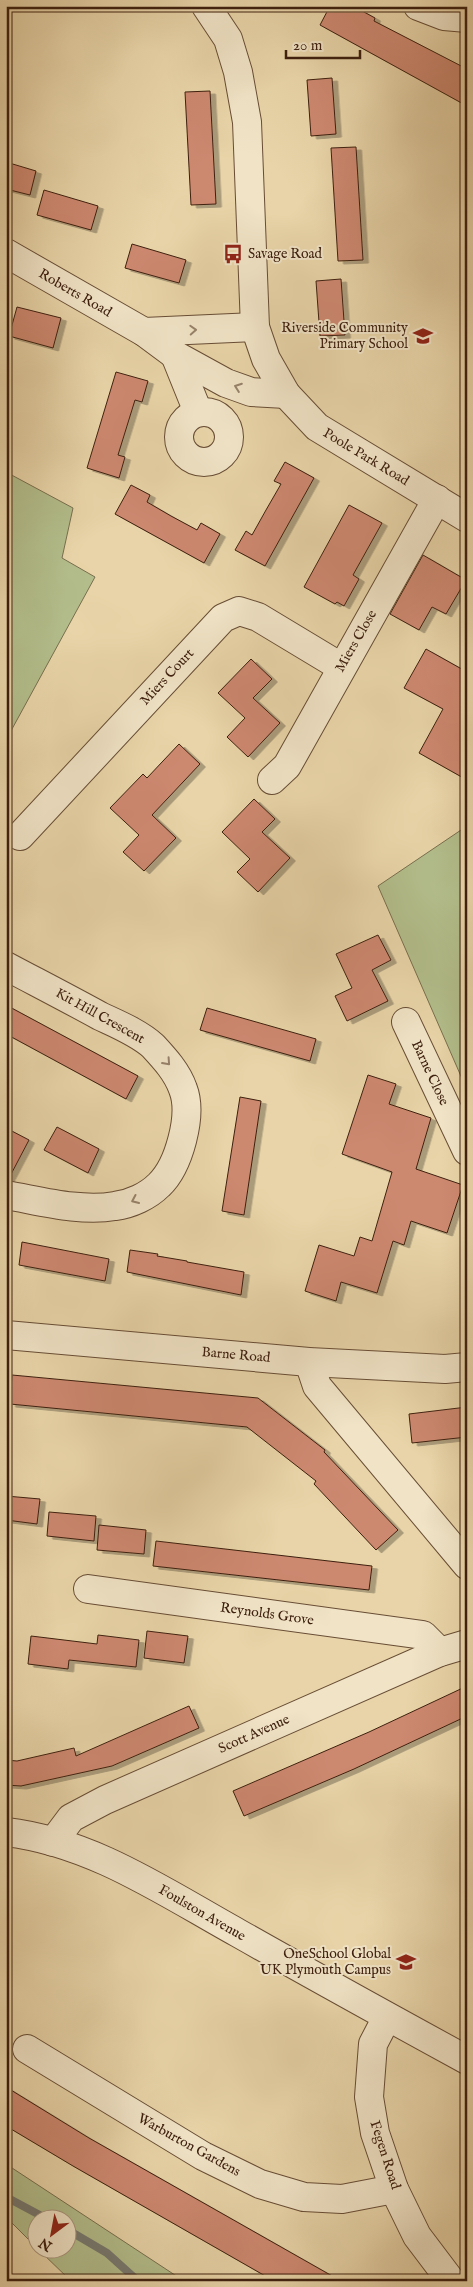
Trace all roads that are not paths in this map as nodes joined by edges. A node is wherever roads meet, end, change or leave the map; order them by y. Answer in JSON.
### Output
{"nodes":[{"id":1,"x":418,"y":6,"type":"edge"},
{"id":2,"x":213,"y":9,"type":"edge"},
{"id":3,"x":467,"y":18,"type":"edge"},
{"id":4,"x":6,"y":253,"type":"edge"},
{"id":5,"x":255,"y":327,"type":"junction"},
{"id":6,"x":144,"y":332,"type":"junction"},
{"id":7,"x":175,"y":355,"type":"junction"},
{"id":8,"x":286,"y":394,"type":"junction"},
{"id":9,"x":198,"y":412,"type":"dead end"},
{"id":10,"x":437,"y":500,"type":"junction"},
{"id":11,"x":467,"y":518,"type":"edge"},
{"id":12,"x":341,"y":667,"type":"junction"},
{"id":13,"x":272,"y":780,"type":"dead end"},
{"id":14,"x":20,"y":836,"type":"dead end"},
{"id":15,"x":6,"y":966,"type":"edge"},
{"id":16,"x":406,"y":1022,"type":"dead end"},
{"id":17,"x":467,"y":1151,"type":"edge"},
{"id":18,"x":6,"y":1196,"type":"edge"},
{"id":19,"x":6,"y":1335,"type":"edge"},
{"id":20,"x":310,"y":1362,"type":"junction"},
{"id":21,"x":467,"y":1367,"type":"edge"},
{"id":22,"x":467,"y":1565,"type":"edge"},
{"id":23,"x":88,"y":1588,"type":"dead end"},
{"id":24,"x":467,"y":1644,"type":"edge"},
{"id":25,"x":440,"y":1652,"type":"junction"},
{"id":26,"x":6,"y":1832,"type":"edge"},
{"id":27,"x":54,"y":1842,"type":"junction"},
{"id":28,"x":387,"y":2017,"type":"junction"},
{"id":29,"x":27,"y":2049,"type":"dead end"},
{"id":30,"x":467,"y":2060,"type":"edge"},
{"id":31,"x":394,"y":2189,"type":"junction"},
{"id":32,"x":451,"y":2281,"type":"edge"}],
"edges":[{"from":1,"to":3,"type":"street"},
{"from":2,"to":5,"type":"street"},
{"from":4,"to":6,"type":"street","name":"Roberts Road"},
{"from":6,"to":5,"type":"street","one_way":true},
{"from":5,"to":8,"type":"street","name":"Poole Park Road"},
{"from":6,"to":7,"type":"street","name":"Roberts Road"},
{"from":8,"to":7,"type":"street","name":"Roberts Road","one_way":true},
{"from":7,"to":9,"type":"street"},
{"from":8,"to":10,"type":"street","name":"Poole Park Road"},
{"from":10,"to":11,"type":"street","name":"Poole Park Road"},
{"from":10,"to":12,"type":"street","name":"Miers Close"},
{"from":12,"to":13,"type":"street","name":"Miers Close"},
{"from":12,"to":14,"type":"street","name":"Miers Court"},
{"from":15,"to":18,"type":"street","name":"Kit Hill Crescent","one_way":true},
{"from":16,"to":17,"type":"street","name":"Barne Close"},
{"from":19,"to":20,"type":"street","name":"Barne Road"},
{"from":20,"to":21,"type":"street","name":"Barne Road"},
{"from":20,"to":22,"type":"street"},
{"from":23,"to":25,"type":"street","name":"Reynolds Grove"},
{"from":24,"to":25,"type":"street","name":"Scott Avenue"},
{"from":25,"to":27,"type":"street","name":"Scott Avenue"},
{"from":26,"to":27,"type":"street","name":"Foulston Avenue"},
{"from":27,"to":28,"type":"street","name":"Foulston Avenue"},
{"from":28,"to":30,"type":"street","name":"Foulston Avenue"},
{"from":28,"to":31,"type":"street","name":"Fegen Road"},
{"from":29,"to":31,"type":"street","name":"Warburton Gardens"},
{"from":31,"to":32,"type":"street","name":"Fegen Road"}]}
